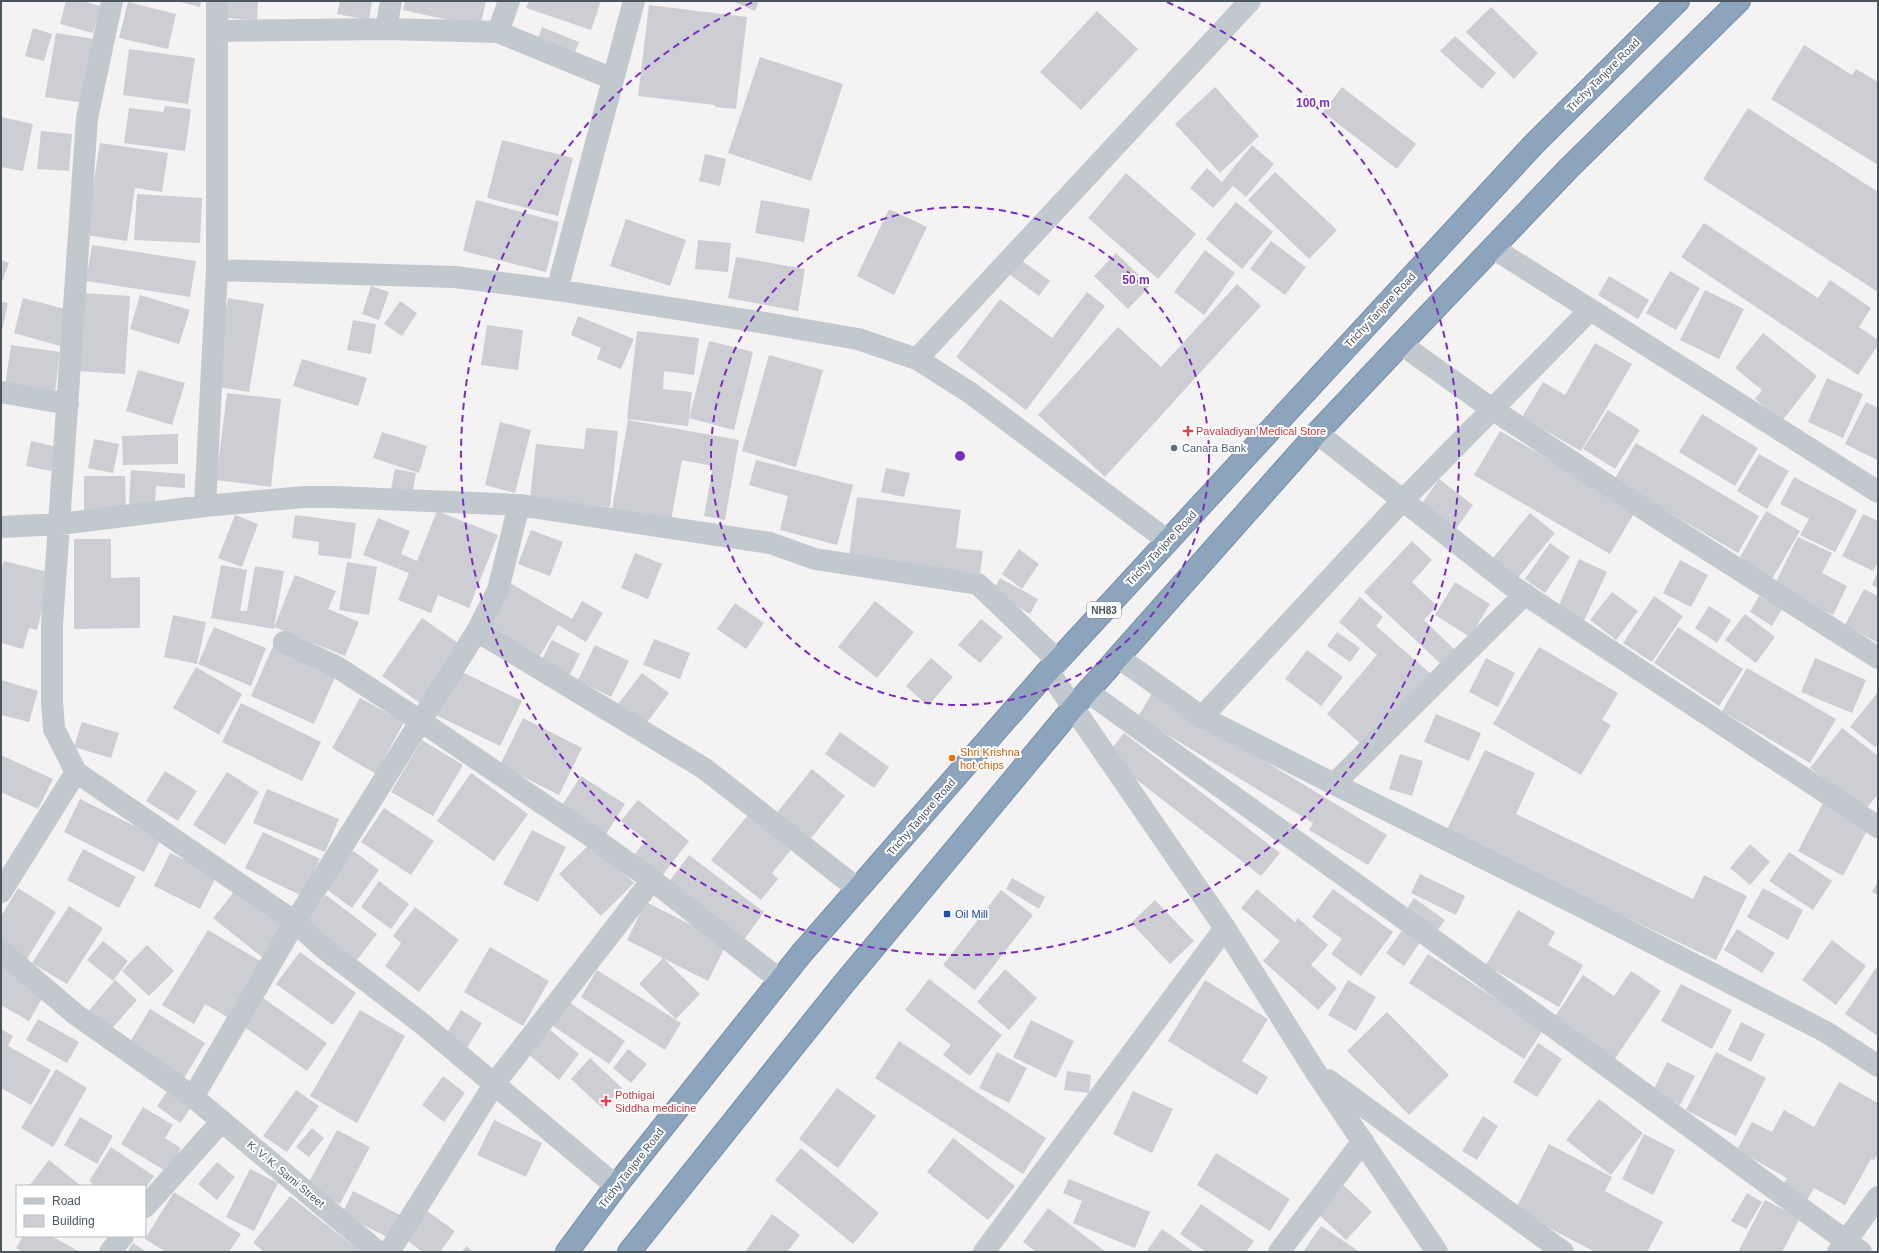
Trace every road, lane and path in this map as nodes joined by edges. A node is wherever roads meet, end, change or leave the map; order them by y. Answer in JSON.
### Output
{"nodes":[{"id":1,"x":112,"y":1,"type":"edge"},
{"id":2,"x":217,"y":1,"type":"edge"},
{"id":3,"x":391,"y":1,"type":"edge"},
{"id":4,"x":509,"y":1,"type":"edge"},
{"id":5,"x":634,"y":1,"type":"edge"},
{"id":6,"x":1250,"y":1,"type":"edge"},
{"id":7,"x":1678,"y":1,"type":"edge"},
{"id":8,"x":1739,"y":1,"type":"edge"},
{"id":9,"x":386,"y":29,"type":"junction"},
{"id":10,"x":217,"y":31,"type":"junction"},
{"id":11,"x":498,"y":32,"type":"junction"},
{"id":12,"x":613,"y":79,"type":"junction"},
{"id":13,"x":1493,"y":248,"type":"junction"},
{"id":14,"x":218,"y":270,"type":"junction"},
{"id":15,"x":558,"y":290,"type":"junction"},
{"id":16,"x":1590,"y":310,"type":"junction"},
{"id":17,"x":1400,"y":344,"type":"junction"},
{"id":18,"x":917,"y":360,"type":"junction"},
{"id":19,"x":1,"y":392,"type":"edge"},
{"id":20,"x":68,"y":404,"type":"junction"},
{"id":21,"x":1492,"y":409,"type":"junction"},
{"id":22,"x":1317,"y":433,"type":"junction"},
{"id":23,"x":1878,"y":492,"type":"edge"},
{"id":24,"x":1403,"y":500,"type":"junction"},
{"id":25,"x":519,"y":505,"type":"junction"},
{"id":26,"x":205,"y":506,"type":"junction"},
{"id":27,"x":60,"y":524,"type":"junction"},
{"id":28,"x":1,"y":527,"type":"edge"},
{"id":29,"x":1168,"y":541,"type":"junction"},
{"id":30,"x":1525,"y":594,"type":"junction"},
{"id":31,"x":477,"y":631,"type":"junction"},
{"id":32,"x":284,"y":642,"type":"dead end"},
{"id":33,"x":1118,"y":657,"type":"junction"},
{"id":34,"x":1878,"y":658,"type":"edge"},
{"id":35,"x":1053,"y":666,"type":"junction"},
{"id":36,"x":1088,"y":692,"type":"junction"},
{"id":37,"x":1072,"y":709,"type":"junction"},
{"id":38,"x":1202,"y":717,"type":"junction"},
{"id":39,"x":422,"y":722,"type":"junction"},
{"id":40,"x":76,"y":772,"type":"junction"},
{"id":41,"x":1334,"y":784,"type":"junction"},
{"id":42,"x":1878,"y":827,"type":"edge"},
{"id":43,"x":652,"y":880,"type":"junction"},
{"id":44,"x":858,"y":889,"type":"junction"},
{"id":45,"x":1,"y":892,"type":"edge"},
{"id":46,"x":296,"y":922,"type":"junction"},
{"id":47,"x":1225,"y":928,"type":"junction"},
{"id":48,"x":1,"y":951,"type":"edge"},
{"id":49,"x":780,"y":980,"type":"junction"},
{"id":50,"x":1878,"y":1066,"type":"edge"},
{"id":51,"x":1315,"y":1071,"type":"junction"},
{"id":52,"x":495,"y":1083,"type":"junction"},
{"id":53,"x":194,"y":1097,"type":"junction"},
{"id":54,"x":222,"y":1121,"type":"junction"},
{"id":55,"x":1363,"y":1141,"type":"junction"},
{"id":56,"x":616,"y":1186,"type":"junction"},
{"id":57,"x":1878,"y":1197,"type":"edge"},
{"id":58,"x":146,"y":1206,"type":"edge"},
{"id":59,"x":121,"y":1237,"type":"edge"},
{"id":60,"x":1848,"y":1248,"type":"edge"},
{"id":61,"x":110,"y":1252,"type":"edge"},
{"id":62,"x":378,"y":1252,"type":"edge"},
{"id":63,"x":389,"y":1252,"type":"edge"},
{"id":64,"x":567,"y":1252,"type":"edge"},
{"id":65,"x":629,"y":1252,"type":"edge"},
{"id":66,"x":984,"y":1252,"type":"edge"},
{"id":67,"x":1278,"y":1252,"type":"edge"},
{"id":68,"x":1437,"y":1252,"type":"edge"},
{"id":69,"x":1563,"y":1252,"type":"edge"}],
"edges":[{"from":1,"to":20,"type":"street"},
{"from":2,"to":10,"type":"street"},
{"from":3,"to":9,"type":"street"},
{"from":4,"to":11,"type":"street"},
{"from":5,"to":12,"type":"street"},
{"from":6,"to":18,"type":"street"},
{"from":7,"to":29,"type":"highway","name":"Trichy Tanjore Road","number":"NH83"},
{"from":8,"to":13,"type":"highway"},
{"from":9,"to":10,"type":"street"},
{"from":9,"to":11,"type":"street"},
{"from":10,"to":14,"type":"street"},
{"from":11,"to":12,"type":"street"},
{"from":12,"to":15,"type":"street"},
{"from":13,"to":16,"type":"street"},
{"from":13,"to":17,"type":"highway"},
{"from":14,"to":15,"type":"street"},
{"from":14,"to":26,"type":"street"},
{"from":15,"to":18,"type":"street"},
{"from":16,"to":21,"type":"street"},
{"from":16,"to":23,"type":"street"},
{"from":17,"to":21,"type":"street"},
{"from":17,"to":22,"type":"highway"},
{"from":18,"to":29,"type":"street"},
{"from":19,"to":20,"type":"street"},
{"from":20,"to":27,"type":"street"},
{"from":21,"to":24,"type":"street"},
{"from":21,"to":34,"type":"street"},
{"from":22,"to":24,"type":"street"},
{"from":22,"to":33,"type":"highway"},
{"from":24,"to":30,"type":"street"},
{"from":24,"to":38,"type":"street"},
{"from":25,"to":26,"type":"street"},
{"from":25,"to":31,"type":"street"},
{"from":25,"to":35,"type":"street"},
{"from":26,"to":27,"type":"street"},
{"from":27,"to":28,"type":"street"},
{"from":27,"to":40,"type":"street"},
{"from":29,"to":35,"type":"highway","name":"Trichy Tanjore Road","number":"NH83"},
{"from":30,"to":41,"type":"street"},
{"from":30,"to":42,"type":"street"},
{"from":31,"to":39,"type":"street"},
{"from":31,"to":44,"type":"street"},
{"from":32,"to":39,"type":"street"},
{"from":33,"to":36,"type":"highway"},
{"from":33,"to":38,"type":"street"},
{"from":35,"to":37,"type":"street"},
{"from":35,"to":44,"type":"highway","name":"Trichy Tanjore Road","number":"NH83"},
{"from":36,"to":37,"type":"highway"},
{"from":36,"to":60,"type":"street"},
{"from":37,"to":47,"type":"street"},
{"from":37,"to":65,"type":"highway"},
{"from":38,"to":41,"type":"street"},
{"from":39,"to":43,"type":"street"},
{"from":39,"to":46,"type":"street"},
{"from":40,"to":45,"type":"street"},
{"from":40,"to":46,"type":"street"},
{"from":41,"to":50,"type":"street"},
{"from":43,"to":49,"type":"street"},
{"from":43,"to":52,"type":"street"},
{"from":44,"to":49,"type":"highway","name":"Trichy Tanjore Road","number":"NH83"},
{"from":46,"to":52,"type":"street"},
{"from":46,"to":53,"type":"street"},
{"from":47,"to":51,"type":"street"},
{"from":47,"to":66,"type":"street"},
{"from":48,"to":53,"type":"street","name":"K. V. K. Sami Street"},
{"from":49,"to":56,"type":"highway","name":"Trichy Tanjore Road","number":"NH83"},
{"from":51,"to":55,"type":"street"},
{"from":51,"to":69,"type":"street"},
{"from":52,"to":56,"type":"street"},
{"from":52,"to":63,"type":"street"},
{"from":53,"to":54,"type":"street","name":"K. V. K. Sami Street"},
{"from":54,"to":58,"type":"street"},
{"from":54,"to":62,"type":"street","name":"K. V. K. Sami Street"},
{"from":55,"to":67,"type":"street"},
{"from":55,"to":68,"type":"street"},
{"from":56,"to":64,"type":"highway","name":"Trichy Tanjore Road","number":"NH83"},
{"from":57,"to":60,"type":"street"},
{"from":59,"to":61,"type":"street"}]}
